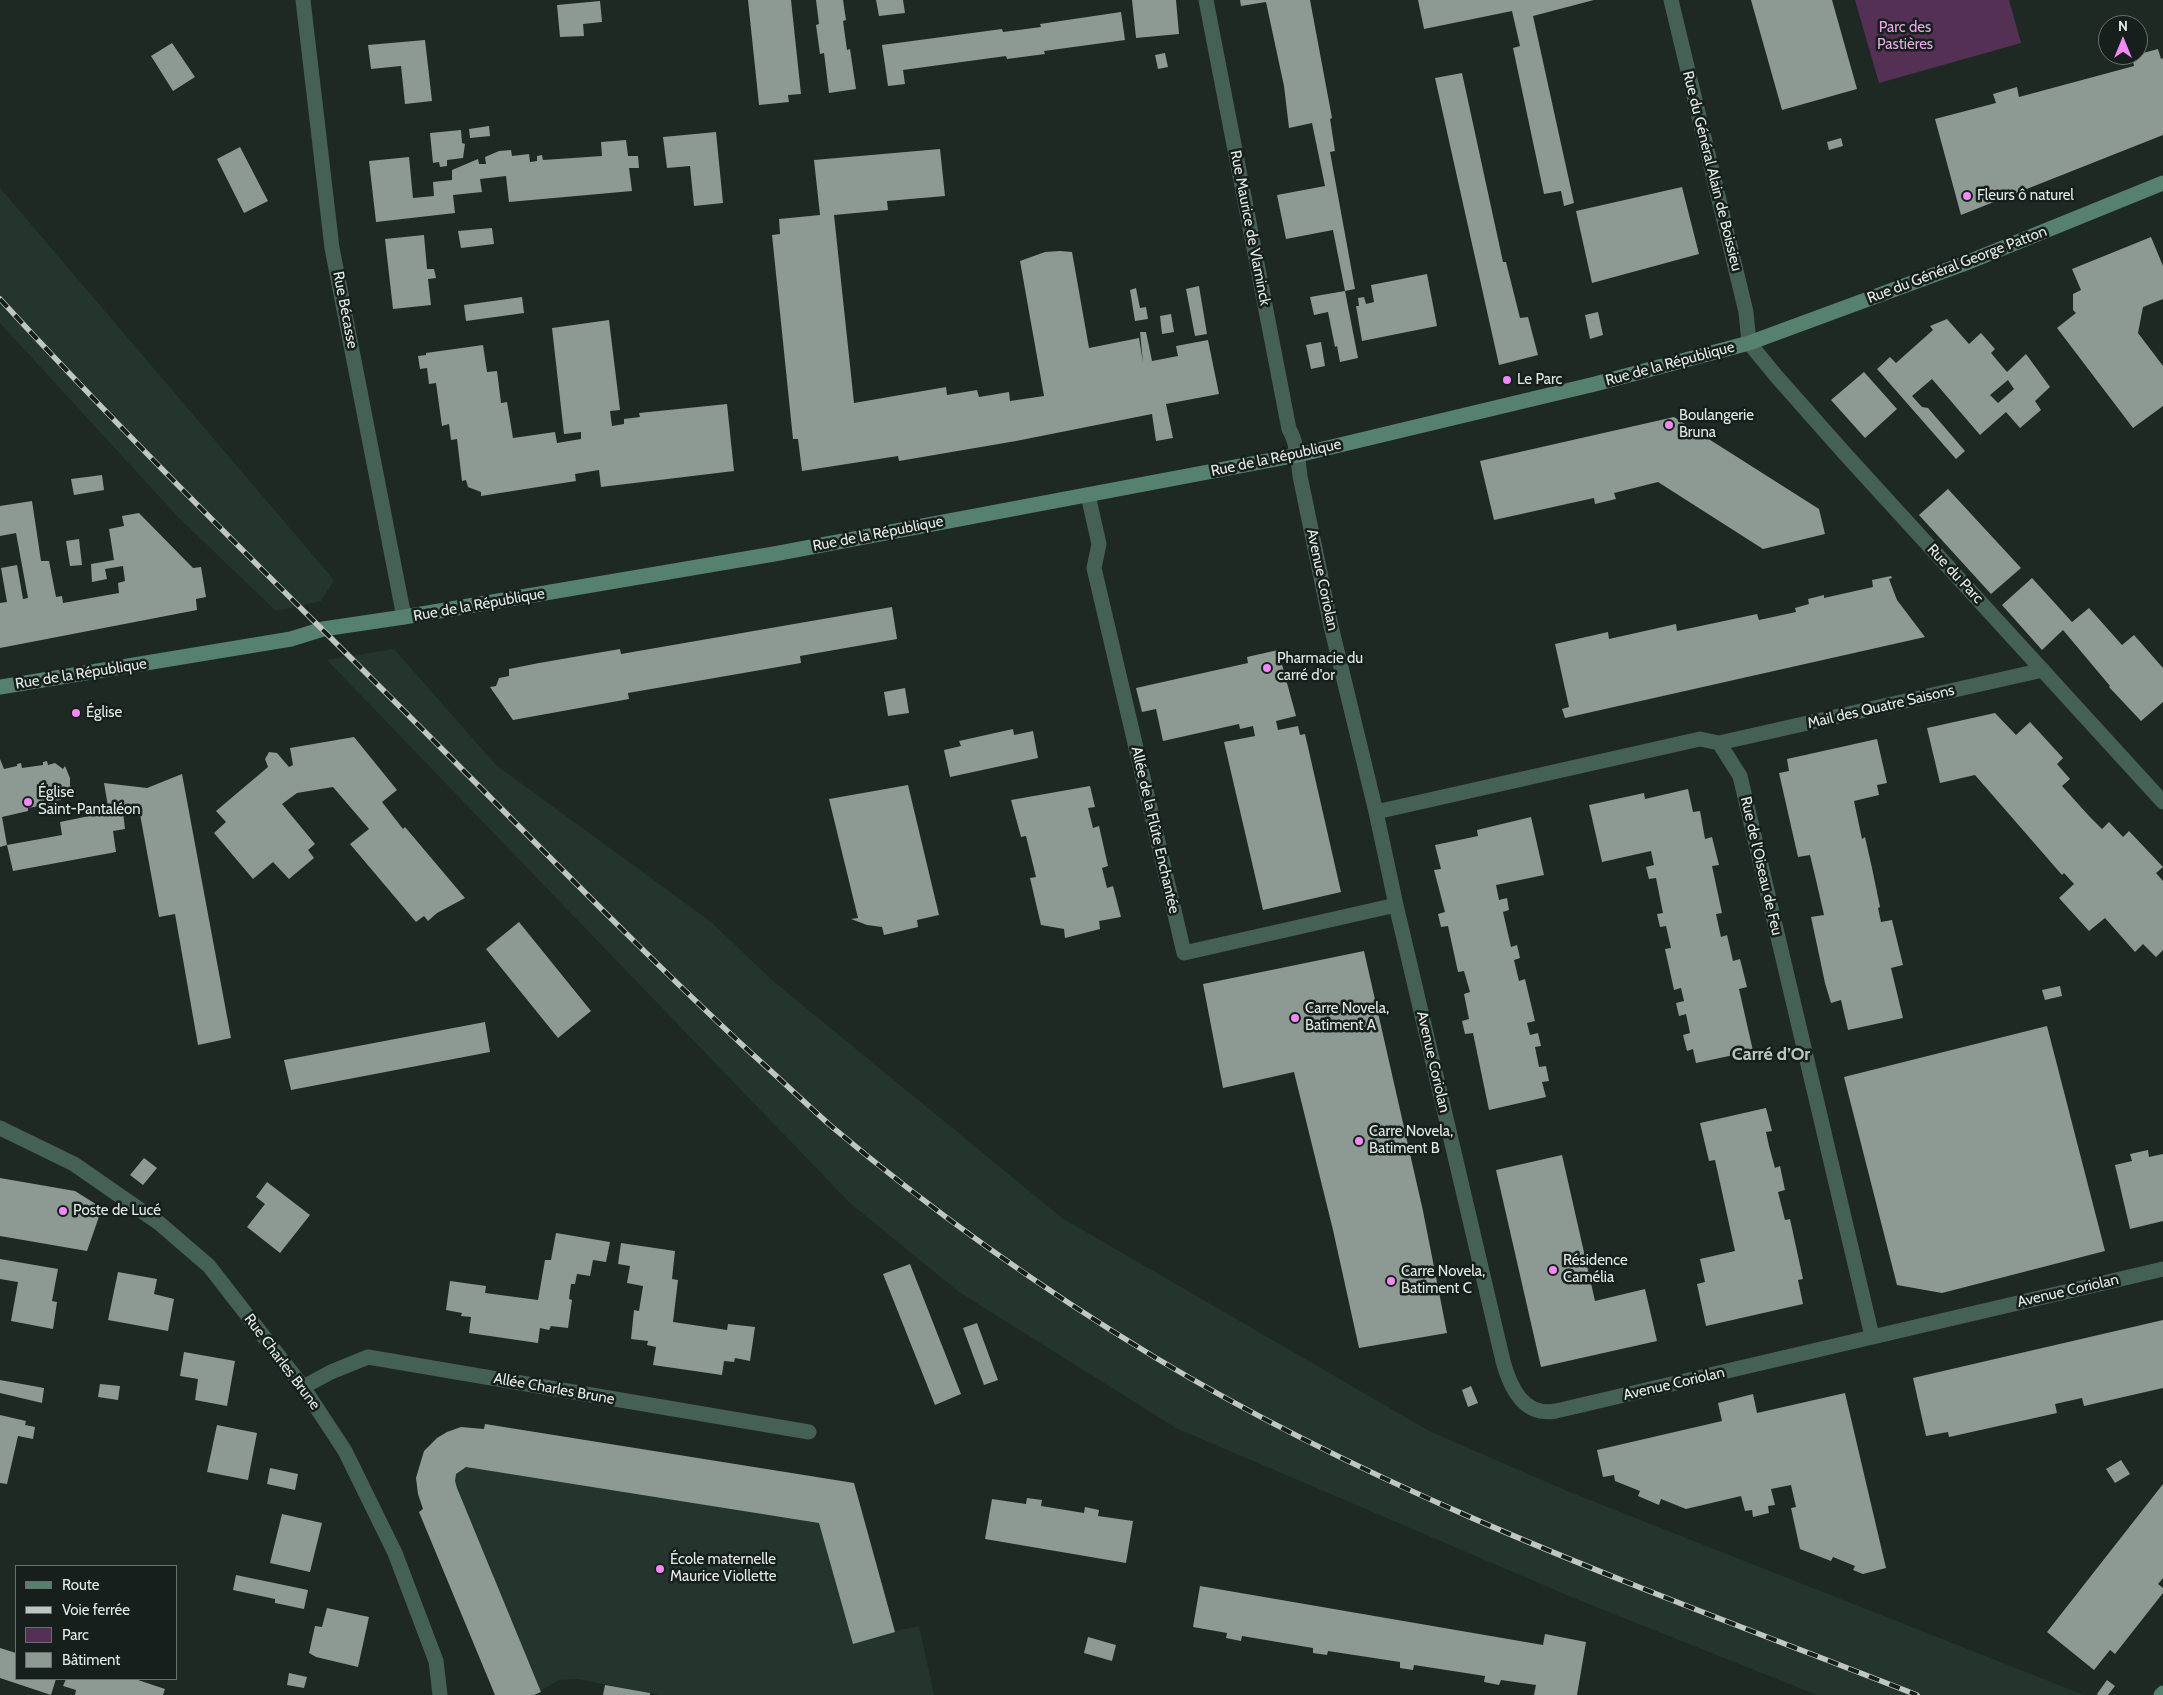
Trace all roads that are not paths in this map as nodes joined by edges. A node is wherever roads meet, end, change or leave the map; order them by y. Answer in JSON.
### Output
{"nodes":[{"id":1,"x":303,"y":0,"type":"edge"},
{"id":2,"x":1206,"y":0,"type":"edge"},
{"id":3,"x":1671,"y":0,"type":"edge"},
{"id":4,"x":2163,"y":183,"type":"edge"},
{"id":5,"x":1749,"y":343,"type":"junction"},
{"id":6,"x":1298,"y":455,"type":"junction"},
{"id":7,"x":1088,"y":495,"type":"junction"},
{"id":8,"x":404,"y":617,"type":"junction"},
{"id":9,"x":2043,"y":670,"type":"junction"},
{"id":10,"x":0,"y":687,"type":"edge"},
{"id":11,"x":1719,"y":743,"type":"junction"},
{"id":12,"x":2163,"y":802,"type":"edge"},
{"id":13,"x":1376,"y":812,"type":"junction"},
{"id":14,"x":1396,"y":905,"type":"junction"},
{"id":15,"x":0,"y":1128,"type":"edge"},
{"id":16,"x":2163,"y":1270,"type":"edge"},
{"id":17,"x":1872,"y":1336,"type":"junction"},
{"id":18,"x":303,"y":1388,"type":"junction"},
{"id":19,"x":809,"y":1432,"type":"dead end"},
{"id":20,"x":440,"y":1695,"type":"edge"}],
"edges":[{"from":1,"to":8,"type":"street","name":"Rue Bécasse"},
{"from":2,"to":6,"type":"street","name":"Rue Maurice de Vlaminck"},
{"from":3,"to":5,"type":"street","name":"Rue du Général Alain de Boissieu"},
{"from":4,"to":5,"type":"main road","name":"Rue du Général George Patton"},
{"from":5,"to":6,"type":"main road","name":"Rue de la République"},
{"from":5,"to":9,"type":"street","name":"Rue du Parc"},
{"from":6,"to":7,"type":"main road","name":"Rue de la République"},
{"from":6,"to":13,"type":"street","name":"Avenue Coriolan"},
{"from":7,"to":8,"type":"main road","name":"Rue de la République"},
{"from":7,"to":14,"type":"street","name":"Allée de la Flûte Enchantée"},
{"from":8,"to":10,"type":"main road","name":"Rue de la République"},
{"from":9,"to":11,"type":"street","name":"Mail des Quatre Saisons"},
{"from":9,"to":12,"type":"street","name":"Rue du Parc"},
{"from":11,"to":13,"type":"street"},
{"from":11,"to":17,"type":"street","name":"Rue de l'Oiseau de Feu"},
{"from":13,"to":14,"type":"street","name":"Avenue Coriolan"},
{"from":14,"to":17,"type":"street","name":"Avenue Coriolan"},
{"from":15,"to":18,"type":"street","name":"Rue Charles Brune"},
{"from":16,"to":17,"type":"street","name":"Avenue Coriolan"},
{"from":18,"to":19,"type":"street","name":"Allée Charles Brune"},
{"from":18,"to":20,"type":"street","name":"Rue Charles Brune"}]}
